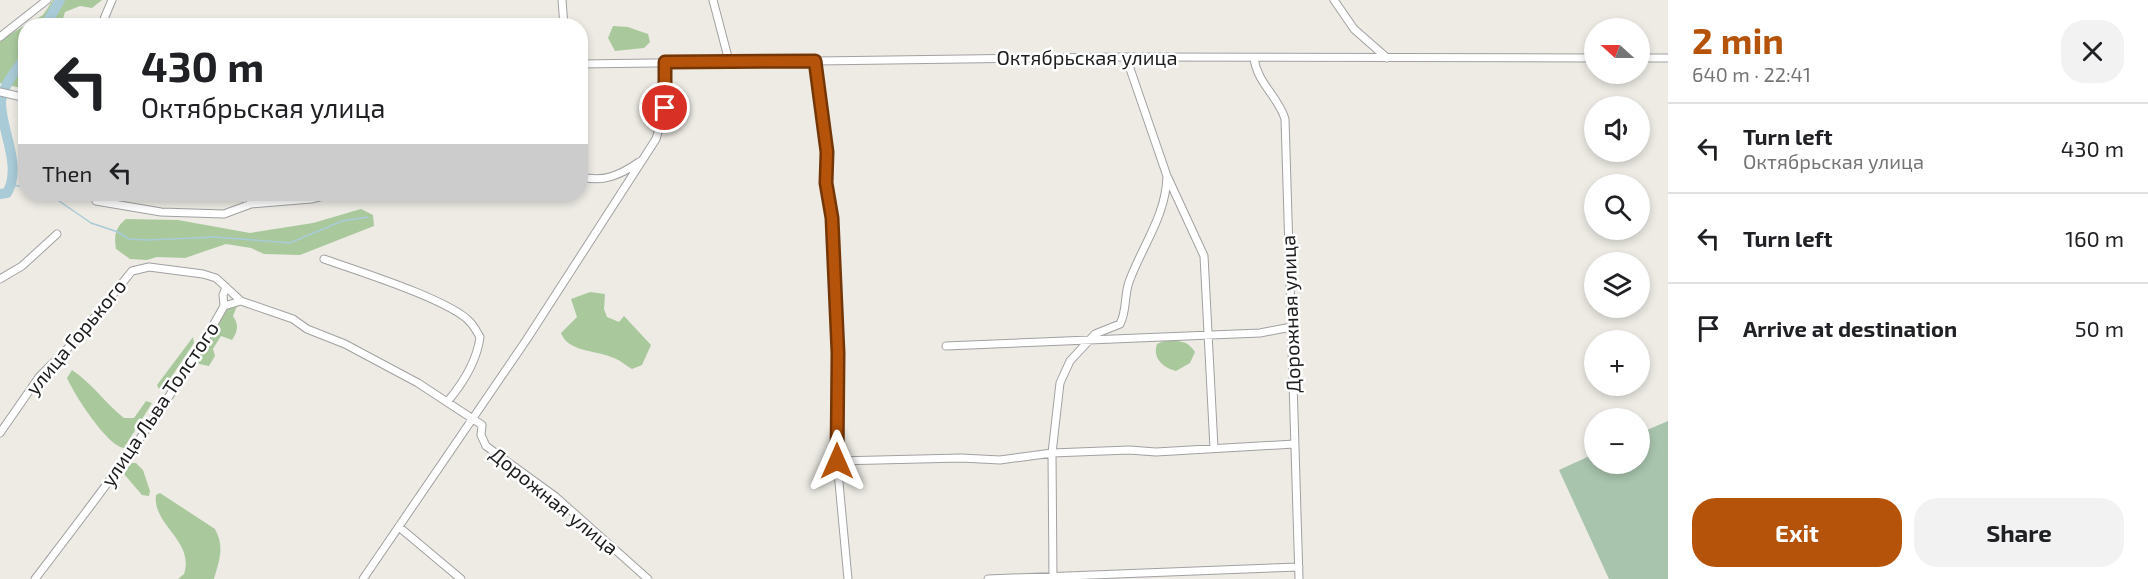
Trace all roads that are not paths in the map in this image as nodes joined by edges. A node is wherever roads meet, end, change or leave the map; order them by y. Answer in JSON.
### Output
{"nodes":[{"id":1,"x":47,"y":0,"type":"edge"},
{"id":2,"x":112,"y":0,"type":"edge"},
{"id":3,"x":122,"y":0,"type":"edge"},
{"id":4,"x":562,"y":0,"type":"edge"},
{"id":5,"x":713,"y":0,"type":"edge"},
{"id":6,"x":1334,"y":0,"type":"edge"},
{"id":7,"x":24,"y":18,"type":"edge"},
{"id":8,"x":104,"y":18,"type":"edge"},
{"id":9,"x":563,"y":18,"type":"edge"},
{"id":10,"x":18,"y":23,"type":"edge"},
{"id":11,"x":0,"y":37,"type":"edge"},
{"id":12,"x":1126,"y":57,"type":"junction"},
{"id":13,"x":1254,"y":58,"type":"junction"},
{"id":14,"x":1387,"y":58,"type":"junction"},
{"id":15,"x":1584,"y":58,"type":"edge"},
{"id":16,"x":1650,"y":58,"type":"edge"},
{"id":17,"x":1668,"y":58,"type":"edge"},
{"id":18,"x":729,"y":61,"type":"junction"},
{"id":19,"x":815,"y":61,"type":"junction"},
{"id":20,"x":665,"y":62,"type":"junction"},
{"id":21,"x":588,"y":64,"type":"edge"},
{"id":22,"x":0,"y":92,"type":"edge"},
{"id":23,"x":18,"y":97,"type":"edge"},
{"id":24,"x":644,"y":158,"type":"junction"},
{"id":25,"x":1167,"y":176,"type":"junction"},
{"id":26,"x":588,"y":179,"type":"edge"},
{"id":27,"x":96,"y":201,"type":"dead end"},
{"id":28,"x":250,"y":201,"type":"edge"},
{"id":29,"x":287,"y":201,"type":"edge"},
{"id":30,"x":251,"y":204,"type":"junction"},
{"id":31,"x":57,"y":234,"type":"dead end"},
{"id":32,"x":324,"y":259,"type":"dead end"},
{"id":33,"x":0,"y":279,"type":"edge"},
{"id":34,"x":226,"y":287,"type":"junction"},
{"id":35,"x":241,"y":301,"type":"junction"},
{"id":36,"x":224,"y":306,"type":"junction"},
{"id":37,"x":1291,"y":327,"type":"junction"},
{"id":38,"x":1208,"y":334,"type":"junction"},
{"id":39,"x":1091,"y":339,"type":"junction"},
{"id":40,"x":946,"y":346,"type":"dead end"},
{"id":41,"x":448,"y":401,"type":"junction"},
{"id":42,"x":472,"y":418,"type":"junction"},
{"id":43,"x":0,"y":434,"type":"edge"},
{"id":44,"x":1294,"y":444,"type":"junction"},
{"id":45,"x":1214,"y":448,"type":"junction"},
{"id":46,"x":1052,"y":453,"type":"junction"},
{"id":47,"x":837,"y":461,"type":"junction"},
{"id":48,"x":399,"y":527,"type":"junction"},
{"id":49,"x":1299,"y":567,"type":"junction"},
{"id":50,"x":1053,"y":578,"type":"edge"},
{"id":51,"x":35,"y":579,"type":"edge"},
{"id":52,"x":363,"y":579,"type":"edge"},
{"id":53,"x":461,"y":579,"type":"edge"},
{"id":54,"x":648,"y":579,"type":"edge"},
{"id":55,"x":848,"y":579,"type":"edge"},
{"id":56,"x":988,"y":579,"type":"edge"},
{"id":57,"x":1299,"y":579,"type":"edge"}],
"edges":[{"from":1,"to":7,"type":"street"},
{"from":2,"to":3,"type":"street"},
{"from":2,"to":8,"type":"street"},
{"from":4,"to":9,"type":"street"},
{"from":5,"to":18,"type":"street"},
{"from":6,"to":14,"type":"street"},
{"from":10,"to":11,"type":"street"},
{"from":12,"to":13,"type":"street","name":"Октябрьская улица"},
{"from":12,"to":19,"type":"street","name":"Октябрьская улица"},
{"from":12,"to":25,"type":"street"},
{"from":13,"to":14,"type":"street","name":"Октябрьская улица"},
{"from":13,"to":37,"type":"street","name":"Дорожная улица"},
{"from":14,"to":15,"type":"street","name":"Октябрьская улица"},
{"from":16,"to":17,"type":"street"},
{"from":18,"to":19,"type":"street","name":"Октябрьская улица"},
{"from":18,"to":20,"type":"street","name":"Октябрьская улица"},
{"from":19,"to":47,"type":"street"},
{"from":20,"to":21,"type":"street","name":"Октябрьская улица"},
{"from":20,"to":24,"type":"street"},
{"from":22,"to":23,"type":"street"},
{"from":24,"to":26,"type":"street"},
{"from":24,"to":42,"type":"street"},
{"from":25,"to":38,"type":"street"},
{"from":25,"to":39,"type":"street"},
{"from":27,"to":30,"type":"street"},
{"from":28,"to":30,"type":"street"},
{"from":29,"to":30,"type":"street"},
{"from":31,"to":33,"type":"street"},
{"from":32,"to":41,"type":"street"},
{"from":34,"to":35,"type":"street"},
{"from":34,"to":36,"type":"street"},
{"from":34,"to":43,"type":"street","name":"улица Горького"},
{"from":35,"to":36,"type":"street","name":"улица Льва Толстого"},
{"from":35,"to":41,"type":"street"},
{"from":36,"to":51,"type":"street","name":"улица Льва Толстого"},
{"from":37,"to":38,"type":"street"},
{"from":37,"to":44,"type":"street","name":"Дорожная улица"},
{"from":38,"to":39,"type":"street"},
{"from":38,"to":45,"type":"street"},
{"from":39,"to":40,"type":"street"},
{"from":39,"to":46,"type":"street"},
{"from":41,"to":42,"type":"street"},
{"from":42,"to":48,"type":"street"},
{"from":42,"to":54,"type":"street","name":"Дорожная улица"},
{"from":44,"to":45,"type":"street"},
{"from":44,"to":49,"type":"street","name":"Дорожная улица"},
{"from":45,"to":46,"type":"street"},
{"from":46,"to":47,"type":"street"},
{"from":46,"to":50,"type":"street"},
{"from":47,"to":55,"type":"street"},
{"from":48,"to":52,"type":"street"},
{"from":48,"to":53,"type":"street"},
{"from":49,"to":50,"type":"street"},
{"from":49,"to":57,"type":"street","name":"Дорожная улица"},
{"from":50,"to":56,"type":"street"}]}
